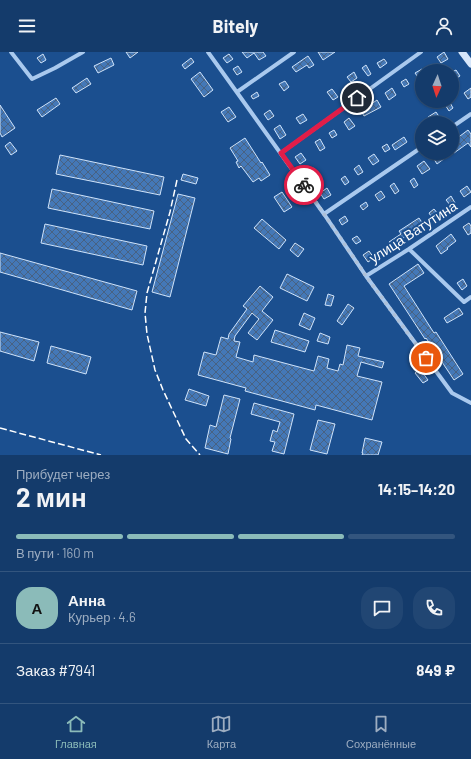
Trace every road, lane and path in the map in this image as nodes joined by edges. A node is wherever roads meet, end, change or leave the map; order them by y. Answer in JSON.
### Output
{"nodes":[{"id":1,"x":11,"y":52,"type":"edge"},
{"id":2,"x":82,"y":52,"type":"edge"},
{"id":3,"x":208,"y":52,"type":"edge"},
{"id":4,"x":421,"y":52,"type":"edge"},
{"id":5,"x":462,"y":52,"type":"edge"},
{"id":6,"x":292,"y":53,"type":"edge"},
{"id":7,"x":471,"y":64,"type":"edge"},
{"id":8,"x":237,"y":92,"type":"junction"},
{"id":9,"x":471,"y":114,"type":"edge"},
{"id":10,"x":459,"y":122,"type":"edge"},
{"id":11,"x":415,"y":152,"type":"edge"},
{"id":12,"x":281,"y":153,"type":"junction"},
{"id":13,"x":471,"y":207,"type":"edge"},
{"id":14,"x":324,"y":214,"type":"junction"},
{"id":15,"x":409,"y":249,"type":"junction"},
{"id":16,"x":366,"y":276,"type":"junction"},
{"id":17,"x":471,"y":297,"type":"edge"},
{"id":18,"x":471,"y":403,"type":"edge"}],
"edges":[{"from":1,"to":2,"type":"street"},
{"from":3,"to":8,"type":"street"},
{"from":4,"to":12,"type":"street"},
{"from":5,"to":7,"type":"main road"},
{"from":6,"to":8,"type":"street"},
{"from":8,"to":12,"type":"street"},
{"from":9,"to":10,"type":"street"},
{"from":11,"to":14,"type":"street"},
{"from":12,"to":14,"type":"street"},
{"from":13,"to":15,"type":"street","name":"улица Ватутина"},
{"from":14,"to":16,"type":"street"},
{"from":15,"to":16,"type":"street","name":"улица Ватутина"},
{"from":15,"to":17,"type":"street"},
{"from":16,"to":18,"type":"street"}]}
